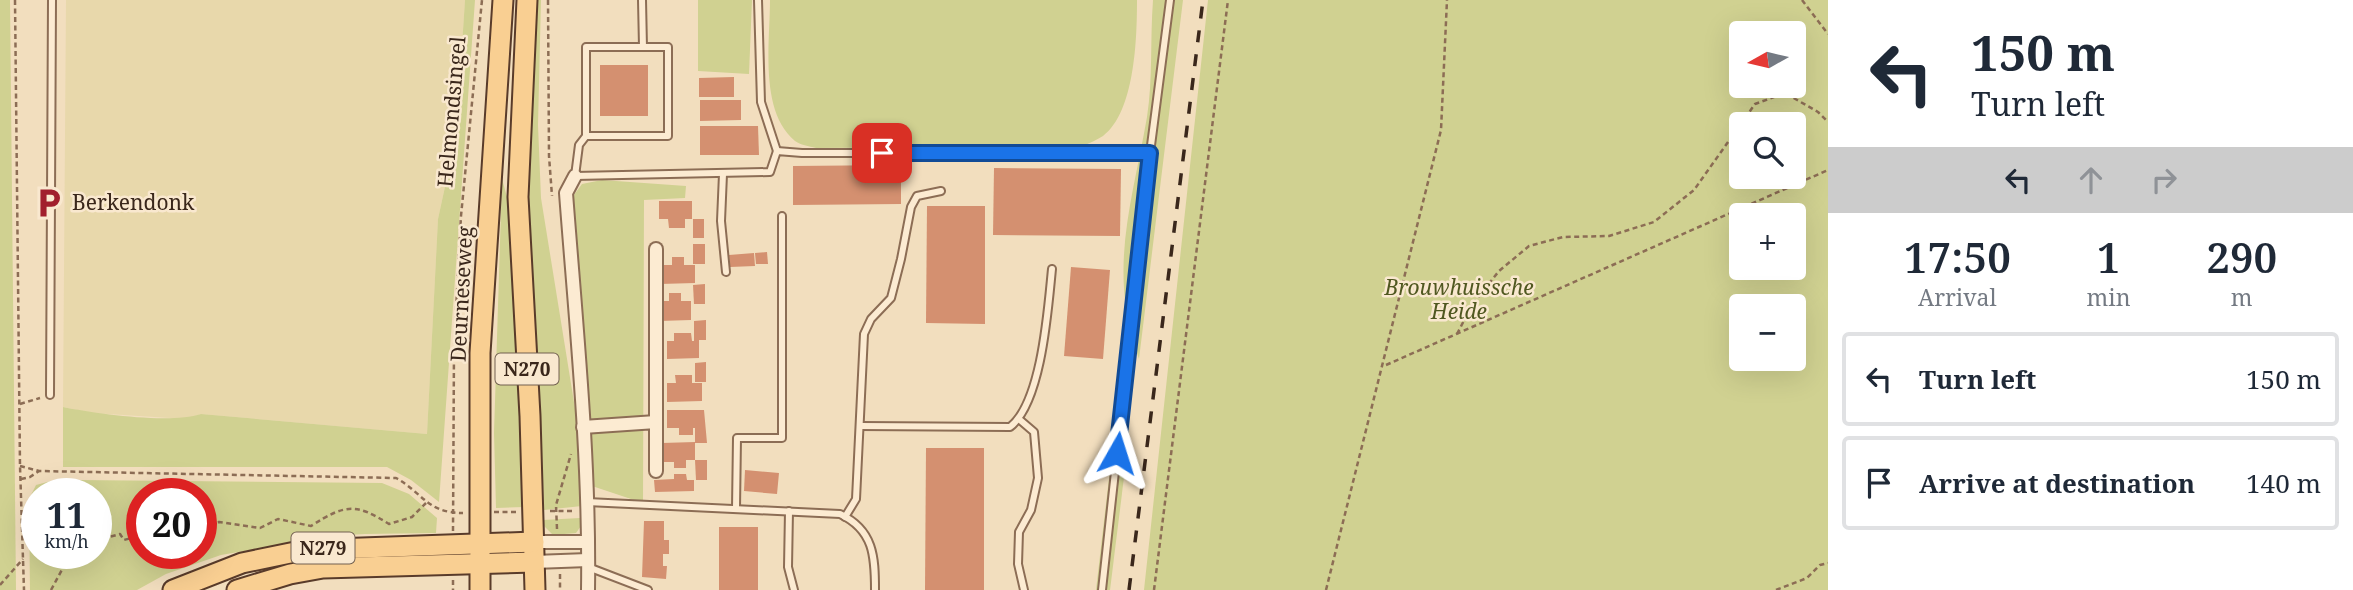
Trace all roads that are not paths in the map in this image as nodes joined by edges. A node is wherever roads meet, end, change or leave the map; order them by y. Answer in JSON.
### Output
{"nodes":[{"id":1,"x":52,"y":0,"type":"edge"},
{"id":2,"x":503,"y":0,"type":"edge"},
{"id":3,"x":527,"y":0,"type":"edge"},
{"id":4,"x":642,"y":0,"type":"edge"},
{"id":5,"x":758,"y":0,"type":"edge"},
{"id":6,"x":1170,"y":0,"type":"edge"},
{"id":7,"x":643,"y":47,"type":"junction"},
{"id":8,"x":586,"y":136,"type":"junction"},
{"id":9,"x":777,"y":150,"type":"junction"},
{"id":10,"x":1150,"y":153,"type":"junction"},
{"id":11,"x":723,"y":174,"type":"junction"},
{"id":12,"x":575,"y":176,"type":"junction"},
{"id":13,"x":940,"y":191,"type":"dead end"},
{"id":14,"x":782,"y":216,"type":"dead end"},
{"id":15,"x":656,"y":249,"type":"dead end"},
{"id":16,"x":1052,"y":269,"type":"dead end"},
{"id":17,"x":726,"y":272,"type":"dead end"},
{"id":18,"x":50,"y":395,"type":"road end"},
{"id":19,"x":1020,"y":420,"type":"junction"},
{"id":20,"x":656,"y":422,"type":"junction"},
{"id":21,"x":860,"y":426,"type":"junction"},
{"id":22,"x":583,"y":427,"type":"junction"},
{"id":23,"x":656,"y":471,"type":"dead end"},
{"id":24,"x":587,"y":506,"type":"junction"},
{"id":25,"x":736,"y":508,"type":"junction"},
{"id":26,"x":789,"y":511,"type":"junction"},
{"id":27,"x":845,"y":517,"type":"junction"},
{"id":28,"x":534,"y":542,"type":"junction"},
{"id":29,"x":588,"y":542,"type":"junction"},
{"id":30,"x":479,"y":543,"type":"junction"},
{"id":31,"x":534,"y":562,"type":"junction"},
{"id":32,"x":588,"y":563,"type":"junction"},
{"id":33,"x":480,"y":564,"type":"junction"},
{"id":34,"x":173,"y":590,"type":"edge"},
{"id":35,"x":237,"y":590,"type":"edge"},
{"id":36,"x":480,"y":590,"type":"edge"},
{"id":37,"x":535,"y":590,"type":"edge"},
{"id":38,"x":588,"y":590,"type":"edge"},
{"id":39,"x":649,"y":590,"type":"edge"},
{"id":40,"x":794,"y":590,"type":"edge"},
{"id":41,"x":875,"y":590,"type":"edge"},
{"id":42,"x":1024,"y":590,"type":"edge"},
{"id":43,"x":1102,"y":590,"type":"edge"}],
"edges":[{"from":1,"to":18,"type":"lane"},
{"from":2,"to":30,"type":"main road","name":"Deurneseweg","number":"N270"},
{"from":3,"to":28,"type":"main road","number":"N270"},
{"from":4,"to":7,"type":"lane"},
{"from":5,"to":9,"type":"lane"},
{"from":6,"to":10,"type":"lane"},
{"from":7,"to":8,"type":"lane"},
{"from":7,"to":8,"type":"lane"},
{"from":8,"to":12,"type":"lane"},
{"from":9,"to":10,"type":"lane"},
{"from":9,"to":11,"type":"lane"},
{"from":10,"to":43,"type":"lane"},
{"from":11,"to":12,"type":"lane"},
{"from":11,"to":17,"type":"lane"},
{"from":12,"to":22,"type":"street"},
{"from":13,"to":21,"type":"lane"},
{"from":14,"to":25,"type":"lane"},
{"from":15,"to":20,"type":"street"},
{"from":16,"to":19,"type":"lane"},
{"from":19,"to":21,"type":"lane"},
{"from":19,"to":42,"type":"lane"},
{"from":20,"to":22,"type":"street"},
{"from":20,"to":23,"type":"street"},
{"from":21,"to":27,"type":"lane"},
{"from":22,"to":24,"type":"street"},
{"from":24,"to":25,"type":"lane"},
{"from":24,"to":29,"type":"street"},
{"from":25,"to":26,"type":"lane"},
{"from":26,"to":27,"type":"lane"},
{"from":26,"to":40,"type":"lane"},
{"from":27,"to":41,"type":"lane"},
{"from":28,"to":29,"type":"street"},
{"from":28,"to":30,"type":"main road"},
{"from":28,"to":31,"type":"main road","number":"N270"},
{"from":29,"to":32,"type":"street"},
{"from":30,"to":33,"type":"main road","name":"Deurneseweg","number":"N270"},
{"from":30,"to":34,"type":"main road","number":"N279"},
{"from":31,"to":32,"type":"street"},
{"from":31,"to":33,"type":"main road"},
{"from":31,"to":37,"type":"main road","number":"N270"},
{"from":32,"to":38,"type":"street"},
{"from":32,"to":39,"type":"lane"},
{"from":33,"to":35,"type":"main road","number":"N279"},
{"from":33,"to":36,"type":"main road","name":"Deurneseweg","number":"N270"}]}
